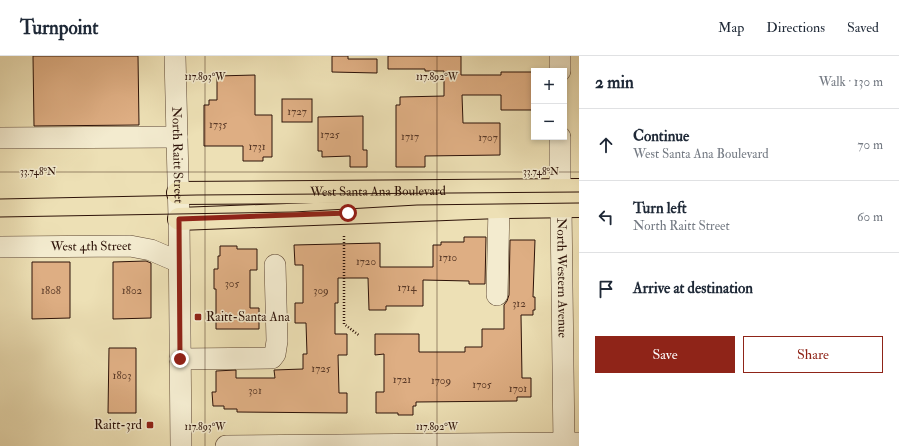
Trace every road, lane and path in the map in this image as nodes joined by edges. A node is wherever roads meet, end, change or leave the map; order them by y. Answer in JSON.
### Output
{"nodes":[{"id":1,"x":175,"y":56,"type":"edge"},
{"id":2,"x":560,"y":56,"type":"edge"},
{"id":3,"x":560,"y":68,"type":"edge"},
{"id":4,"x":177,"y":137,"type":"junction"},
{"id":5,"x":0,"y":138,"type":"edge"},
{"id":6,"x":560,"y":140,"type":"edge"},
{"id":7,"x":178,"y":193,"type":"junction"},
{"id":8,"x":570,"y":198,"type":"edge"},
{"id":9,"x":498,"y":207,"type":"junction"},
{"id":10,"x":179,"y":219,"type":"junction"},
{"id":11,"x":344,"y":236,"type":"dead end"},
{"id":12,"x":0,"y":247,"type":"edge"},
{"id":13,"x":179,"y":262,"type":"junction"},
{"id":14,"x":276,"y":265,"type":"dead end"},
{"id":15,"x":497,"y":295,"type":"dead end"},
{"id":16,"x":360,"y":336,"type":"dead end"},
{"id":17,"x":180,"y":359,"type":"junction"},
{"id":18,"x":569,"y":444,"type":"edge"},
{"id":19,"x":181,"y":446,"type":"edge"},
{"id":20,"x":226,"y":446,"type":"edge"},
{"id":21,"x":266,"y":446,"type":"edge"}],
"edges":[{"from":1,"to":4,"type":"street","name":"North Raitt Street"},
{"from":2,"to":3,"type":"street"},
{"from":4,"to":5,"type":"street"},
{"from":4,"to":7,"type":"street","name":"North Raitt Street"},
{"from":6,"to":8,"type":"street","name":"North Western Avenue"},
{"from":7,"to":8,"type":"main road","name":"West Santa Ana Boulevard"},
{"from":7,"to":10,"type":"street","name":"North Raitt Street"},
{"from":8,"to":9,"type":"main road","name":"West Santa Ana Boulevard"},
{"from":8,"to":18,"type":"street","name":"North Western Avenue"},
{"from":9,"to":10,"type":"main road","name":"West Santa Ana Boulevard"},
{"from":9,"to":15,"type":"street"},
{"from":10,"to":13,"type":"street","name":"North Raitt Street"},
{"from":11,"to":16,"type":"path"},
{"from":12,"to":13,"type":"street","name":"West 4th Street"},
{"from":13,"to":17,"type":"street","name":"North Raitt Street"},
{"from":14,"to":17,"type":"street"},
{"from":17,"to":19,"type":"street","name":"North Raitt Street"},
{"from":18,"to":21,"type":"street"},
{"from":20,"to":21,"type":"street"}]}
